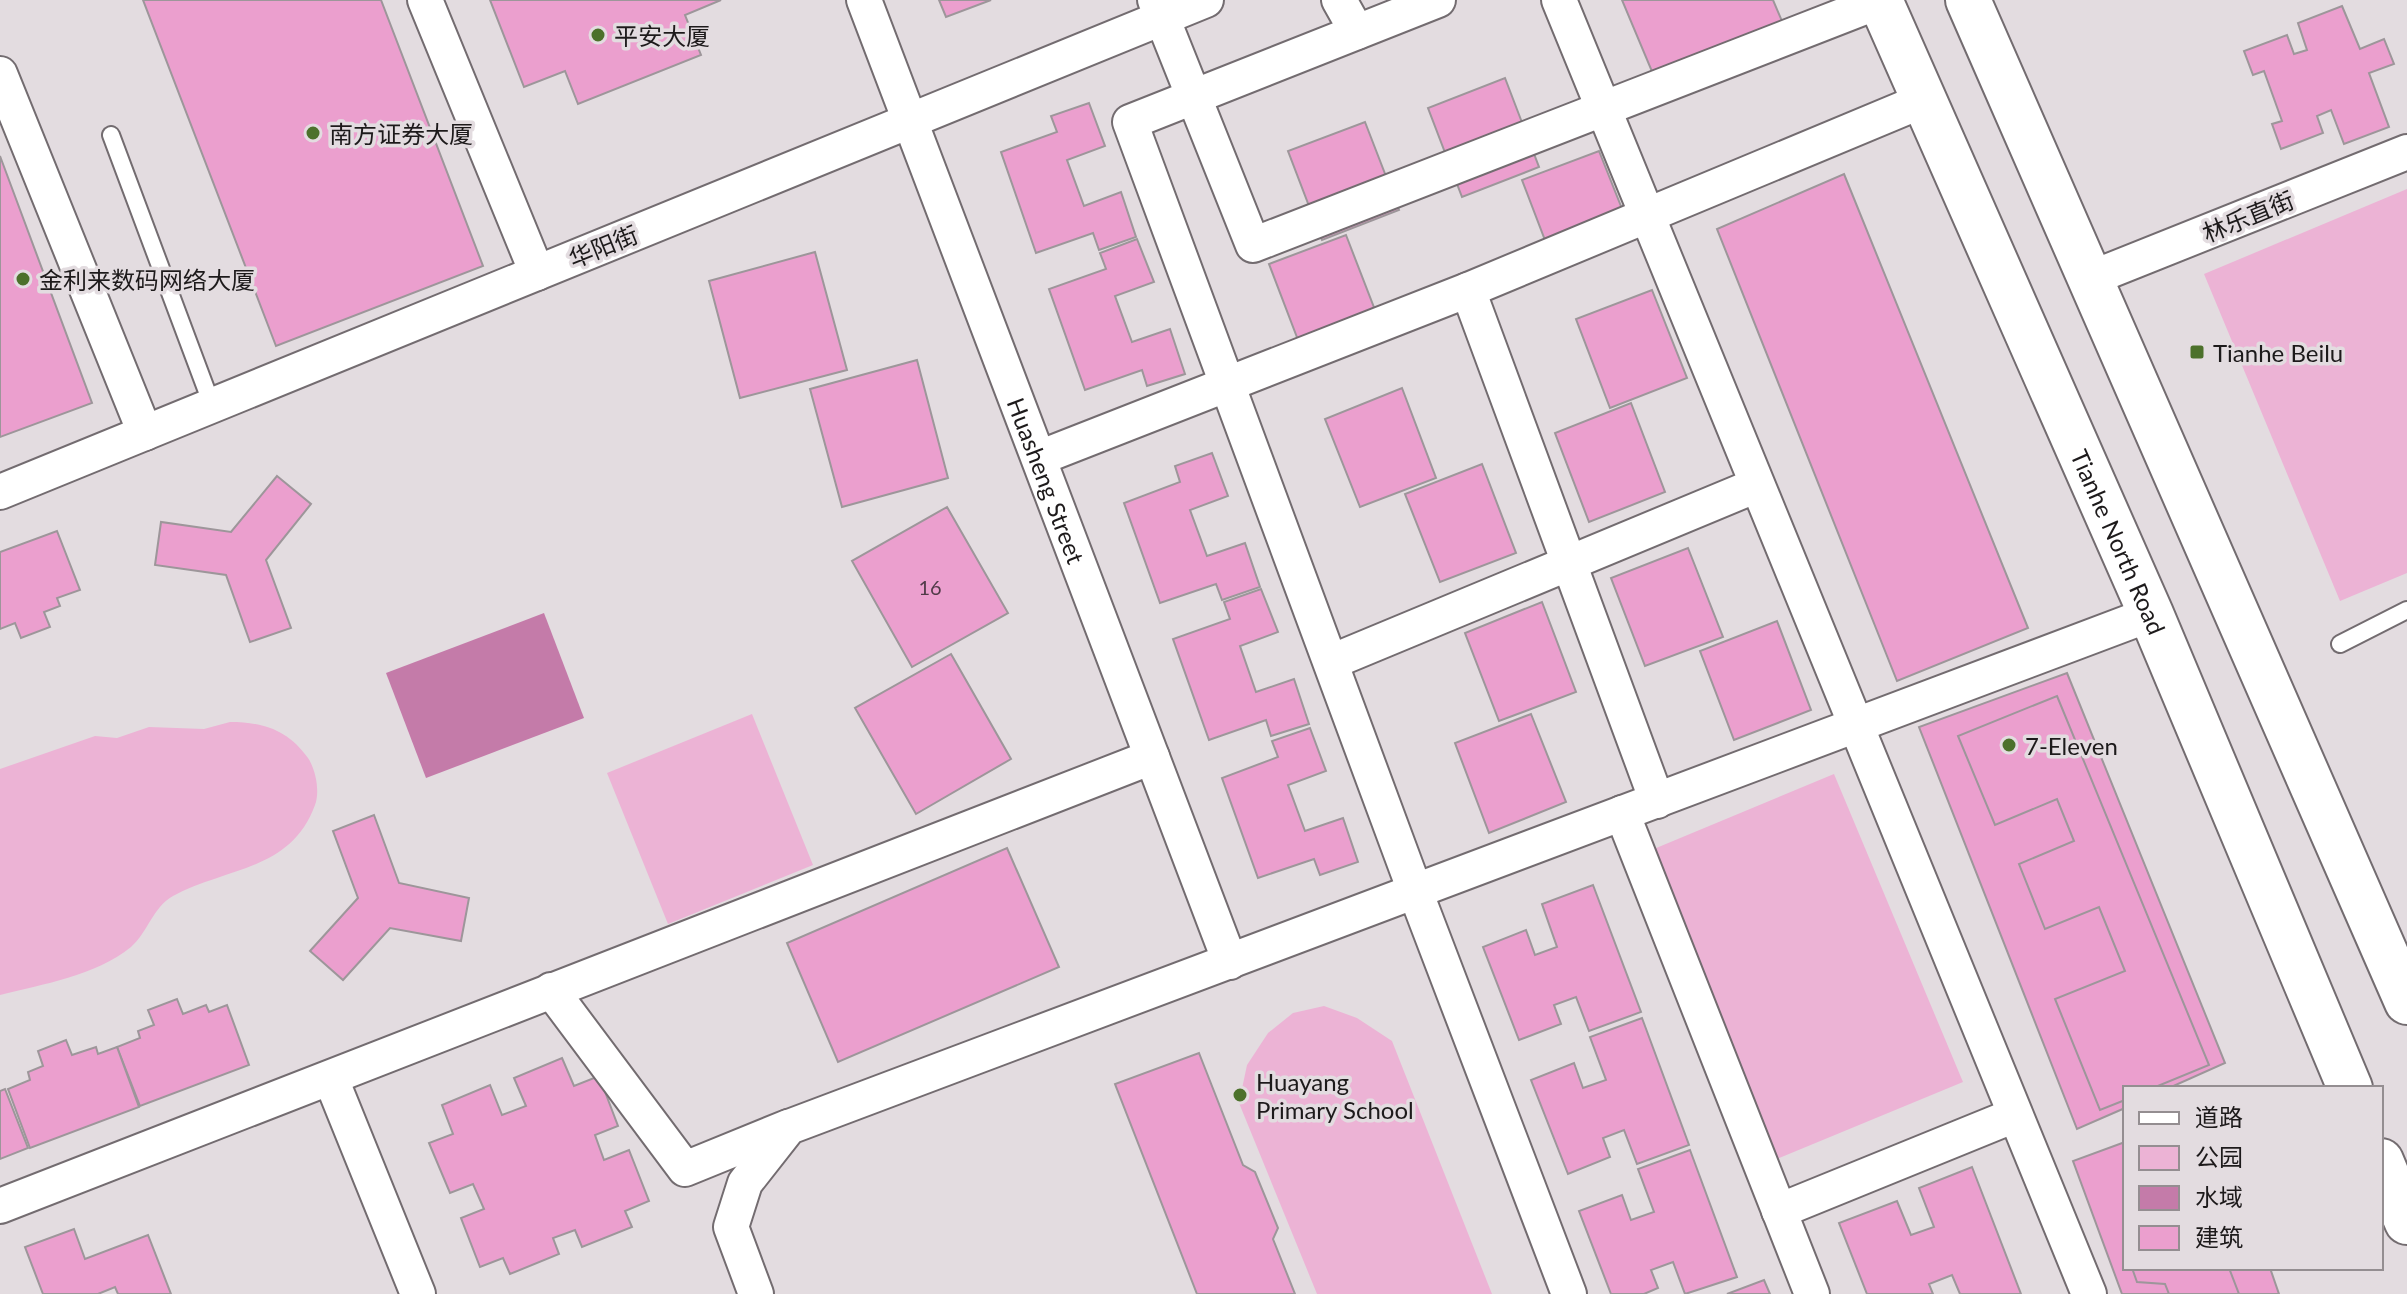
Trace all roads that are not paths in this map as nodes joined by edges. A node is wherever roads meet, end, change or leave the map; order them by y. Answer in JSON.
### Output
{"nodes":[{"id":1,"x":425,"y":0,"type":"edge"},
{"id":2,"x":864,"y":0,"type":"edge"},
{"id":3,"x":1155,"y":0,"type":"edge"},
{"id":4,"x":1206,"y":0,"type":"edge"},
{"id":5,"x":1339,"y":0,"type":"edge"},
{"id":6,"x":1438,"y":0,"type":"edge"},
{"id":7,"x":1559,"y":0,"type":"edge"},
{"id":8,"x":1882,"y":0,"type":"edge"},
{"id":9,"x":1968,"y":0,"type":"edge"},
{"id":10,"x":1357,"y":32,"type":"junction"},
{"id":11,"x":0,"y":74,"type":"edge"},
{"id":12,"x":1924,"y":100,"type":"junction"},
{"id":13,"x":910,"y":121,"type":"junction"},
{"id":14,"x":111,"y":135,"type":"dead end"},
{"id":15,"x":2407,"y":152,"type":"edge"},
{"id":16,"x":1646,"y":218,"type":"junction"},
{"id":17,"x":537,"y":273,"type":"junction"},
{"id":18,"x":2089,"y":279,"type":"junction"},
{"id":19,"x":1468,"y":290,"type":"junction"},
{"id":20,"x":1230,"y":383,"type":"junction"},
{"id":21,"x":212,"y":405,"type":"junction"},
{"id":22,"x":145,"y":433,"type":"junction"},
{"id":23,"x":1039,"y":458,"type":"junction"},
{"id":24,"x":1757,"y":485,"type":"junction"},
{"id":25,"x":0,"y":492,"type":"edge"},
{"id":26,"x":1569,"y":565,"type":"junction"},
{"id":27,"x":2407,"y":610,"type":"edge"},
{"id":28,"x":2151,"y":614,"type":"junction"},
{"id":29,"x":2340,"y":644,"type":"dead end"},
{"id":30,"x":1331,"y":662,"type":"junction"},
{"id":31,"x":1856,"y":726,"type":"junction"},
{"id":32,"x":1152,"y":757,"type":"junction"},
{"id":33,"x":1657,"y":801,"type":"junction"},
{"id":34,"x":1622,"y":813,"type":"junction"},
{"id":35,"x":1415,"y":891,"type":"junction"},
{"id":36,"x":1230,"y":962,"type":"junction"},
{"id":37,"x":551,"y":990,"type":"junction"},
{"id":38,"x":2407,"y":1002,"type":"edge"},
{"id":39,"x":331,"y":1079,"type":"junction"},
{"id":40,"x":2349,"y":1086,"type":"edge"},
{"id":41,"x":2015,"y":1115,"type":"junction"},
{"id":42,"x":789,"y":1127,"type":"junction"},
{"id":43,"x":2383,"y":1166,"type":"edge"},
{"id":44,"x":0,"y":1206,"type":"edge"},
{"id":45,"x":1779,"y":1211,"type":"junction"},
{"id":46,"x":2404,"y":1222,"type":"edge"},
{"id":47,"x":418,"y":1294,"type":"edge"},
{"id":48,"x":756,"y":1294,"type":"edge"},
{"id":49,"x":1569,"y":1294,"type":"edge"},
{"id":50,"x":1812,"y":1294,"type":"edge"},
{"id":51,"x":2089,"y":1294,"type":"edge"}],
"edges":[{"from":1,"to":17,"type":"street"},
{"from":2,"to":13,"type":"street","name":"Huasheng Street"},
{"from":3,"to":8,"type":"street"},
{"from":4,"to":13,"type":"street","name":"华阳街"},
{"from":5,"to":10,"type":"street"},
{"from":6,"to":10,"type":"street"},
{"from":7,"to":16,"type":"street"},
{"from":8,"to":12,"type":"main road","name":"Tianhe North Road"},
{"from":9,"to":18,"type":"main road"},
{"from":10,"to":20,"type":"street"},
{"from":11,"to":22,"type":"street"},
{"from":12,"to":16,"type":"street"},
{"from":12,"to":28,"type":"main road","name":"Tianhe North Road"},
{"from":13,"to":17,"type":"street","name":"华阳街"},
{"from":13,"to":23,"type":"street","name":"Huasheng Street"},
{"from":14,"to":21,"type":"lane"},
{"from":15,"to":18,"type":"street","name":"林乐直街"},
{"from":16,"to":19,"type":"street"},
{"from":16,"to":24,"type":"street"},
{"from":17,"to":21,"type":"street","name":"华阳街"},
{"from":18,"to":38,"type":"main road"},
{"from":19,"to":20,"type":"street"},
{"from":19,"to":26,"type":"street"},
{"from":20,"to":23,"type":"street"},
{"from":20,"to":30,"type":"street"},
{"from":21,"to":22,"type":"street","name":"华阳街"},
{"from":22,"to":25,"type":"street","name":"华阳街"},
{"from":23,"to":32,"type":"street","name":"Huasheng Street"},
{"from":24,"to":26,"type":"street"},
{"from":24,"to":31,"type":"street"},
{"from":26,"to":30,"type":"street"},
{"from":26,"to":33,"type":"street"},
{"from":27,"to":29,"type":"lane"},
{"from":28,"to":31,"type":"street"},
{"from":28,"to":40,"type":"main road","name":"Tianhe North Road"},
{"from":30,"to":35,"type":"street"},
{"from":31,"to":33,"type":"street"},
{"from":31,"to":41,"type":"street"},
{"from":32,"to":36,"type":"street","name":"Huasheng Street"},
{"from":32,"to":37,"type":"street"},
{"from":33,"to":34,"type":"street"},
{"from":34,"to":35,"type":"street"},
{"from":34,"to":45,"type":"street"},
{"from":35,"to":36,"type":"street"},
{"from":35,"to":49,"type":"street"},
{"from":36,"to":42,"type":"street"},
{"from":37,"to":39,"type":"street"},
{"from":37,"to":42,"type":"street"},
{"from":39,"to":44,"type":"street"},
{"from":39,"to":47,"type":"street"},
{"from":41,"to":45,"type":"street"},
{"from":41,"to":51,"type":"street"},
{"from":42,"to":48,"type":"street"},
{"from":43,"to":46,"type":"main road"},
{"from":45,"to":50,"type":"street"}]}
